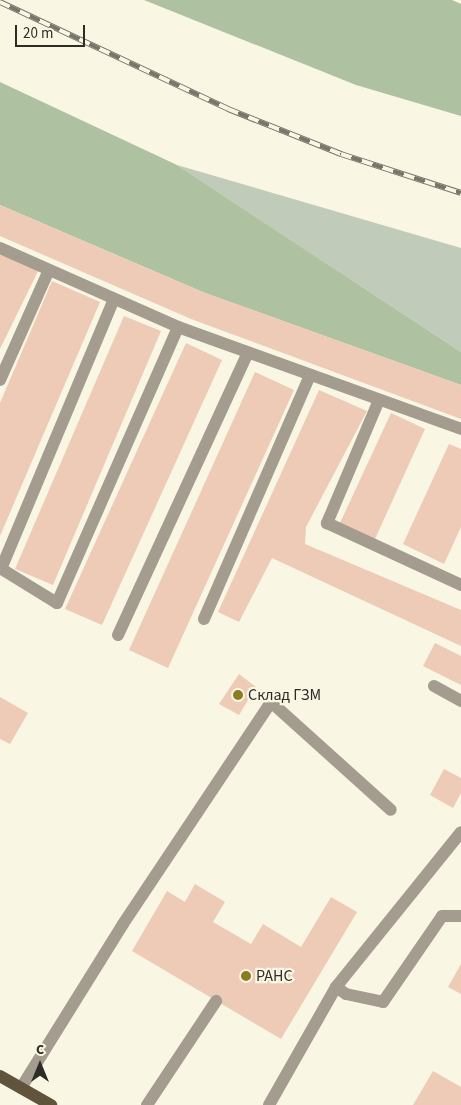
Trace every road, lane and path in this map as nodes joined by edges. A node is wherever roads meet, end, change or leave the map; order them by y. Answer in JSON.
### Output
{"nodes":[{"id":1,"x":0,"y":248,"type":"edge"},
{"id":2,"x":49,"y":270,"type":"junction"},
{"id":3,"x":114,"y":299,"type":"junction"},
{"id":4,"x":178,"y":327,"type":"junction"},
{"id":5,"x":248,"y":352,"type":"junction"},
{"id":6,"x":310,"y":375,"type":"junction"},
{"id":7,"x":0,"y":380,"type":"edge"},
{"id":8,"x":379,"y":400,"type":"junction"},
{"id":9,"x":461,"y":429,"type":"edge"},
{"id":10,"x":1,"y":568,"type":"edge"},
{"id":11,"x":461,"y":586,"type":"edge"},
{"id":12,"x":204,"y":619,"type":"dead end"},
{"id":13,"x":118,"y":635,"type":"dead end"},
{"id":14,"x":434,"y":686,"type":"dead end"},
{"id":15,"x":461,"y":701,"type":"edge"},
{"id":16,"x":392,"y":810,"type":"dead end"},
{"id":17,"x":461,"y":832,"type":"edge"},
{"id":18,"x":461,"y":916,"type":"edge"},
{"id":19,"x":336,"y":988,"type":"junction"},
{"id":20,"x":216,"y":1001,"type":"dead end"},
{"id":21,"x":0,"y":1076,"type":"edge"},
{"id":22,"x":21,"y":1088,"type":"junction"},
{"id":23,"x":51,"y":1105,"type":"edge"},
{"id":24,"x":147,"y":1105,"type":"edge"},
{"id":25,"x":269,"y":1105,"type":"edge"}],
"edges":[{"from":1,"to":2,"type":"lane"},
{"from":2,"to":3,"type":"lane"},
{"from":2,"to":7,"type":"lane"},
{"from":3,"to":4,"type":"lane"},
{"from":3,"to":10,"type":"lane"},
{"from":4,"to":5,"type":"lane"},
{"from":4,"to":10,"type":"lane"},
{"from":5,"to":6,"type":"lane"},
{"from":5,"to":13,"type":"lane"},
{"from":6,"to":8,"type":"lane"},
{"from":6,"to":12,"type":"lane"},
{"from":8,"to":9,"type":"lane"},
{"from":8,"to":11,"type":"lane"},
{"from":14,"to":15,"type":"lane"},
{"from":16,"to":22,"type":"lane"},
{"from":17,"to":19,"type":"lane"},
{"from":18,"to":19,"type":"lane"},
{"from":19,"to":25,"type":"lane"},
{"from":20,"to":24,"type":"lane"},
{"from":21,"to":22,"type":"main road"},
{"from":22,"to":23,"type":"main road"}]}
